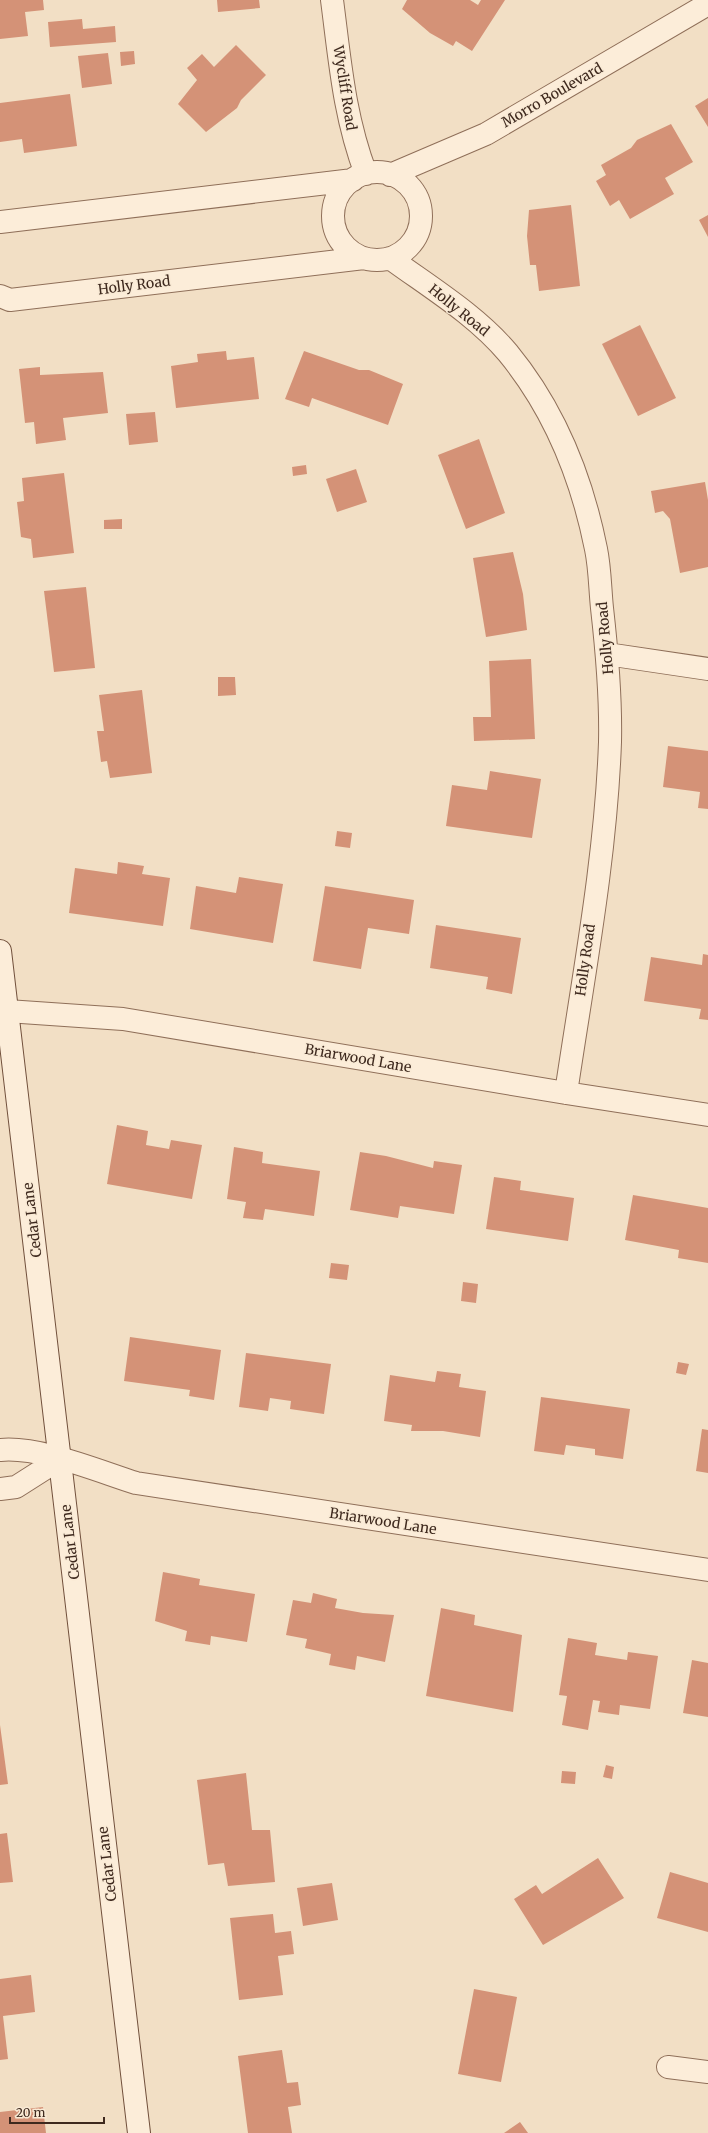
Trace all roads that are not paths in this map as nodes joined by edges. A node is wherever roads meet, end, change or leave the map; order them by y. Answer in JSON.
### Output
{"nodes":[{"id":1,"x":332,"y":0,"type":"edge"},
{"id":2,"x":708,"y":4,"type":"edge"},
{"id":3,"x":390,"y":175,"type":"junction"},
{"id":4,"x":359,"y":177,"type":"junction"},
{"id":5,"x":0,"y":222,"type":"edge"},
{"id":6,"x":364,"y":258,"type":"junction"},
{"id":7,"x":390,"y":258,"type":"junction"},
{"id":8,"x":0,"y":296,"type":"edge"},
{"id":9,"x":607,"y":654,"type":"junction"},
{"id":10,"x":708,"y":669,"type":"edge"},
{"id":11,"x":0,"y":951,"type":"edge"},
{"id":12,"x":7,"y":1011,"type":"junction"},
{"id":13,"x":566,"y":1094,"type":"junction"},
{"id":14,"x":708,"y":1115,"type":"edge"},
{"id":15,"x":0,"y":1450,"type":"edge"},
{"id":16,"x":60,"y":1459,"type":"junction"},
{"id":17,"x":0,"y":1488,"type":"edge"},
{"id":18,"x":708,"y":1570,"type":"edge"},
{"id":19,"x":668,"y":2067,"type":"dead end"},
{"id":20,"x":708,"y":2072,"type":"edge"},
{"id":21,"x":139,"y":2133,"type":"edge"}],
"edges":[{"from":1,"to":4,"type":"street","name":"Wycliff Road"},
{"from":2,"to":3,"type":"street","name":"Morro Boulevard"},
{"from":3,"to":4,"type":"street"},
{"from":3,"to":7,"type":"street"},
{"from":4,"to":5,"type":"street"},
{"from":4,"to":6,"type":"street"},
{"from":6,"to":7,"type":"street"},
{"from":6,"to":8,"type":"street","name":"Holly Road"},
{"from":7,"to":9,"type":"street","name":"Holly Road"},
{"from":9,"to":10,"type":"street"},
{"from":9,"to":13,"type":"street","name":"Holly Road"},
{"from":11,"to":12,"type":"street","name":"Cedar Lane"},
{"from":12,"to":13,"type":"street","name":"Briarwood Lane"},
{"from":12,"to":16,"type":"street","name":"Cedar Lane"},
{"from":13,"to":14,"type":"street","name":"Briarwood Lane"},
{"from":15,"to":16,"type":"street","name":"Briarwood Lane"},
{"from":16,"to":17,"type":"street"},
{"from":16,"to":18,"type":"street","name":"Briarwood Lane"},
{"from":16,"to":21,"type":"street","name":"Cedar Lane"},
{"from":19,"to":20,"type":"street"}]}
